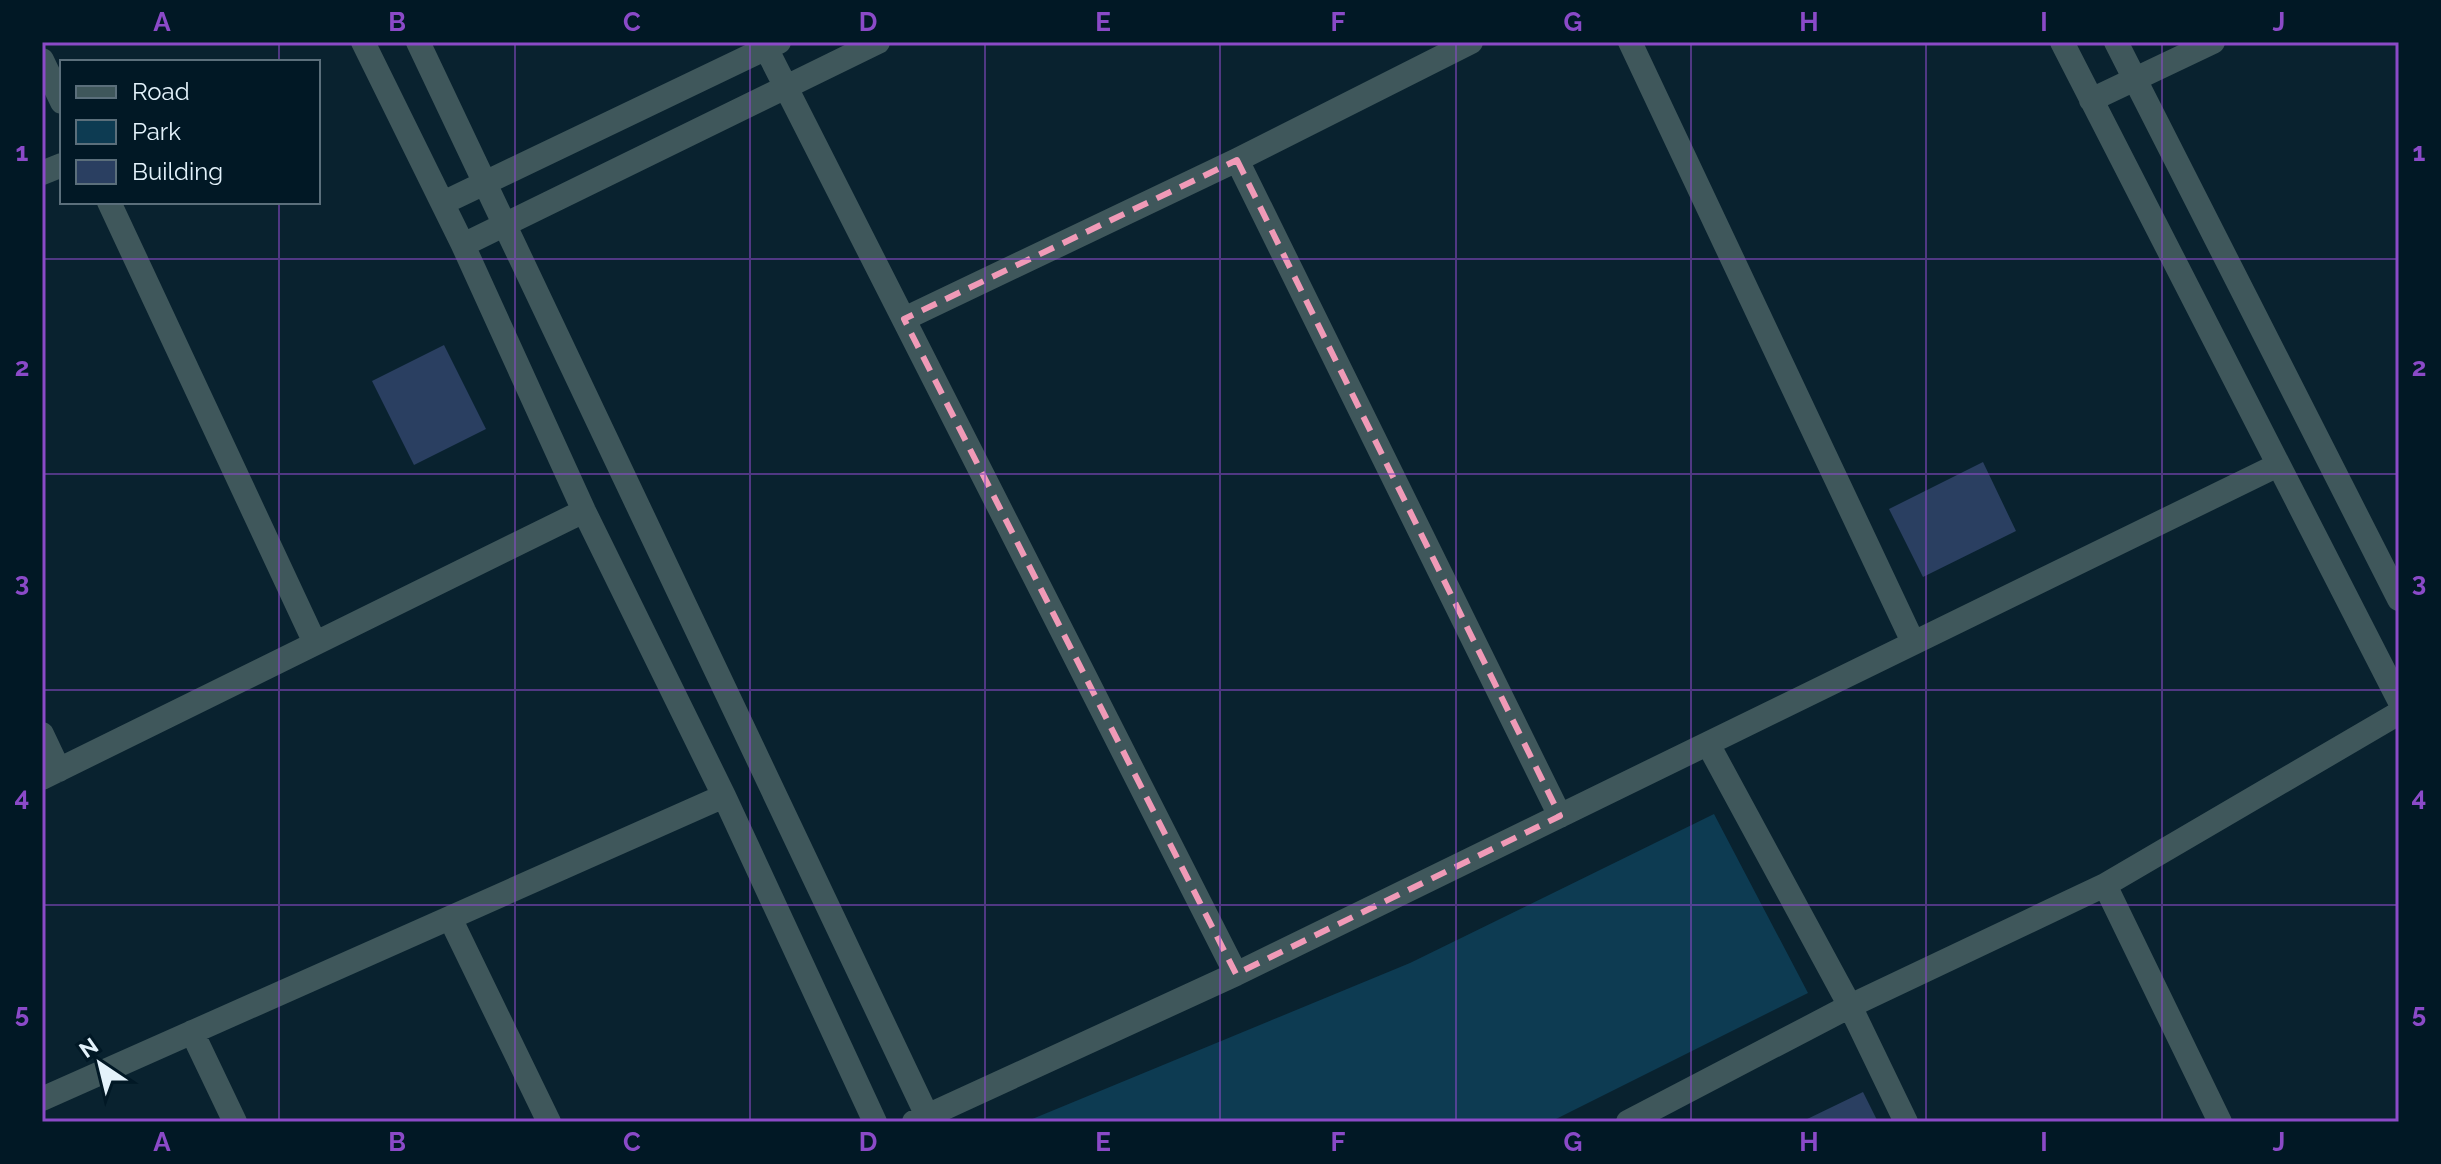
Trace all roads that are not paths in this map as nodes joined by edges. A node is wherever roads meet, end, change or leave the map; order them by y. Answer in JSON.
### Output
{"nodes":[{"id":1,"x":363,"y":42,"type":"edge"},
{"id":2,"x":418,"y":42,"type":"edge"},
{"id":3,"x":878,"y":42,"type":"edge"},
{"id":4,"x":1471,"y":42,"type":"edge"},
{"id":5,"x":1630,"y":42,"type":"edge"},
{"id":6,"x":2062,"y":42,"type":"edge"},
{"id":7,"x":2116,"y":42,"type":"edge"},
{"id":8,"x":2213,"y":42,"type":"edge"},
{"id":9,"x":772,"y":45,"type":"edge"},
{"id":10,"x":42,"y":60,"type":"edge"},
{"id":11,"x":2134,"y":78,"type":"junction"},
{"id":12,"x":786,"y":87,"type":"junction"},
{"id":13,"x":60,"y":98,"type":"edge"},
{"id":14,"x":2091,"y":100,"type":"junction"},
{"id":15,"x":1237,"y":160,"type":"junction"},
{"id":16,"x":486,"y":182,"type":"junction"},
{"id":17,"x":443,"y":203,"type":"junction"},
{"id":18,"x":110,"y":204,"type":"edge"},
{"id":19,"x":506,"y":224,"type":"junction"},
{"id":20,"x":463,"y":245,"type":"junction"},
{"id":21,"x":904,"y":319,"type":"junction"},
{"id":22,"x":2278,"y":465,"type":"junction"},
{"id":23,"x":584,"y":511,"type":"junction"},
{"id":24,"x":2399,"y":599,"type":"edge"},
{"id":25,"x":1913,"y":642,"type":"junction"},
{"id":26,"x":315,"y":643,"type":"junction"},
{"id":27,"x":2399,"y":700,"type":"edge"},
{"id":28,"x":2399,"y":713,"type":"edge"},
{"id":29,"x":42,"y":734,"type":"edge"},
{"id":30,"x":1708,"y":744,"type":"junction"},
{"id":31,"x":51,"y":774,"type":"edge"},
{"id":32,"x":724,"y":796,"type":"junction"},
{"id":33,"x":1560,"y":816,"type":"junction"},
{"id":34,"x":2105,"y":885,"type":"junction"},
{"id":35,"x":450,"y":918,"type":"junction"},
{"id":36,"x":1236,"y":974,"type":"junction"},
{"id":37,"x":1850,"y":1006,"type":"junction"},
{"id":38,"x":192,"y":1032,"type":"junction"},
{"id":39,"x":42,"y":1099,"type":"edge"},
{"id":40,"x":924,"y":1120,"type":"edge"},
{"id":41,"x":235,"y":1122,"type":"edge"},
{"id":42,"x":549,"y":1122,"type":"edge"},
{"id":43,"x":875,"y":1122,"type":"edge"},
{"id":44,"x":1628,"y":1122,"type":"edge"},
{"id":45,"x":1906,"y":1122,"type":"edge"},
{"id":46,"x":2220,"y":1122,"type":"edge"}],
"edges":[{"from":1,"to":17,"type":"street"},
{"from":2,"to":16,"type":"street"},
{"from":3,"to":12,"type":"street"},
{"from":4,"to":15,"type":"street"},
{"from":5,"to":25,"type":"street"},
{"from":6,"to":14,"type":"street"},
{"from":7,"to":11,"type":"street"},
{"from":8,"to":11,"type":"street"},
{"from":9,"to":12,"type":"street"},
{"from":9,"to":16,"type":"street"},
{"from":10,"to":13,"type":"street"},
{"from":11,"to":14,"type":"street"},
{"from":11,"to":24,"type":"street"},
{"from":12,"to":19,"type":"street"},
{"from":12,"to":21,"type":"street"},
{"from":14,"to":22,"type":"street"},
{"from":15,"to":21,"type":"street"},
{"from":15,"to":33,"type":"street"},
{"from":16,"to":17,"type":"street"},
{"from":16,"to":19,"type":"street"},
{"from":17,"to":20,"type":"street"},
{"from":18,"to":26,"type":"street"},
{"from":19,"to":20,"type":"street"},
{"from":19,"to":40,"type":"street"},
{"from":20,"to":23,"type":"street"},
{"from":21,"to":36,"type":"street"},
{"from":22,"to":25,"type":"street"},
{"from":22,"to":27,"type":"street"},
{"from":23,"to":26,"type":"street"},
{"from":23,"to":32,"type":"street"},
{"from":25,"to":30,"type":"street"},
{"from":26,"to":31,"type":"street"},
{"from":28,"to":34,"type":"street"},
{"from":29,"to":31,"type":"street"},
{"from":30,"to":33,"type":"street"},
{"from":30,"to":37,"type":"street"},
{"from":32,"to":35,"type":"street"},
{"from":32,"to":43,"type":"street"},
{"from":33,"to":36,"type":"street"},
{"from":34,"to":37,"type":"street"},
{"from":34,"to":46,"type":"street"},
{"from":35,"to":38,"type":"street"},
{"from":35,"to":42,"type":"street"},
{"from":36,"to":40,"type":"street"},
{"from":37,"to":44,"type":"street"},
{"from":37,"to":45,"type":"street"},
{"from":38,"to":39,"type":"street"},
{"from":38,"to":41,"type":"street"}]}
